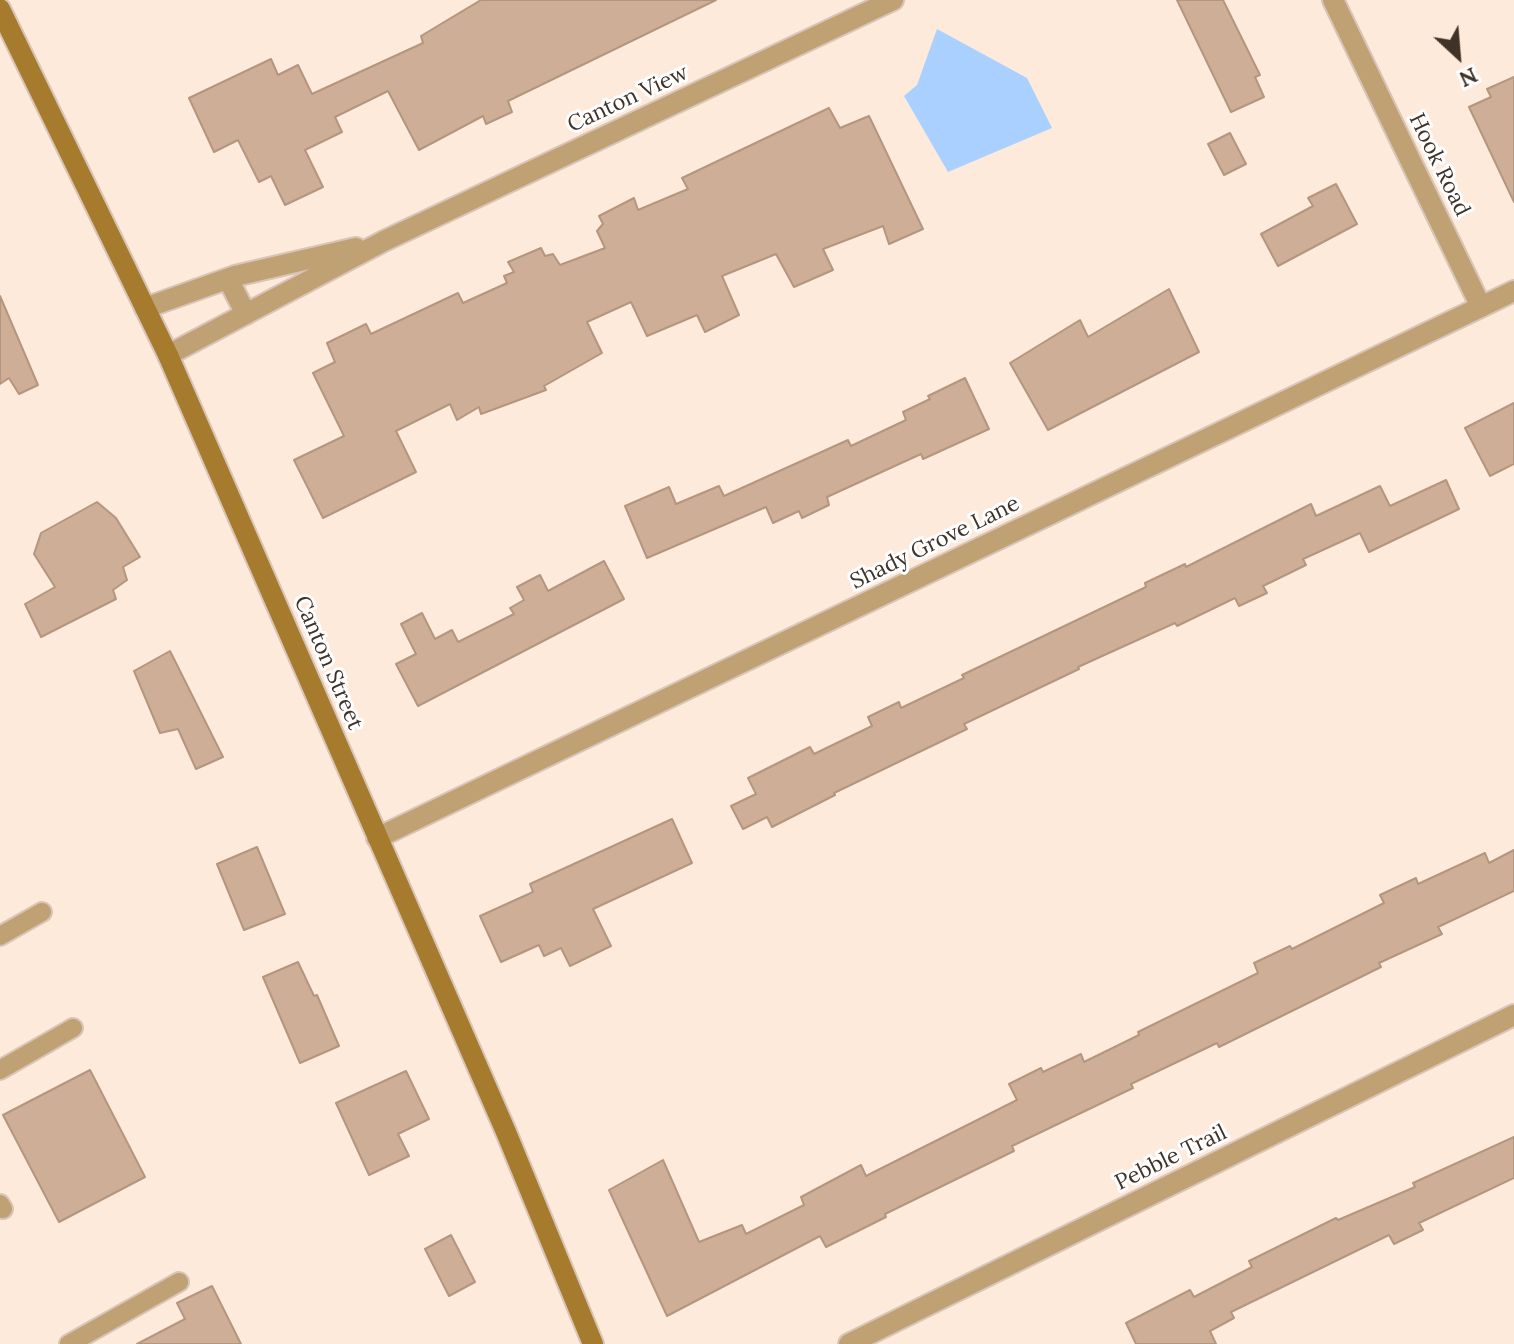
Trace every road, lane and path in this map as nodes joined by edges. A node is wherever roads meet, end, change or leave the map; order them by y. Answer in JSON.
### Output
{"nodes":[{"id":1,"x":893,"y":0,"type":"edge"},
{"id":2,"x":1333,"y":0,"type":"edge"},
{"id":3,"x":0,"y":9,"type":"edge"},
{"id":4,"x":384,"y":241,"type":"junction"},
{"id":5,"x":228,"y":279,"type":"junction"},
{"id":6,"x":1514,"y":291,"type":"edge"},
{"id":7,"x":1481,"y":307,"type":"junction"},
{"id":8,"x":145,"y":308,"type":"junction"},
{"id":9,"x":246,"y":314,"type":"junction"},
{"id":10,"x":168,"y":355,"type":"junction"},
{"id":11,"x":377,"y":838,"type":"junction"},
{"id":12,"x":42,"y":912,"type":"dead end"},
{"id":13,"x":0,"y":936,"type":"edge"},
{"id":14,"x":1514,"y":1015,"type":"edge"},
{"id":15,"x":73,"y":1028,"type":"dead end"},
{"id":16,"x":0,"y":1070,"type":"edge"},
{"id":17,"x":179,"y":1282,"type":"dead end"},
{"id":18,"x":69,"y":1344,"type":"edge"},
{"id":19,"x":593,"y":1344,"type":"edge"},
{"id":20,"x":849,"y":1344,"type":"edge"}],
"edges":[{"from":1,"to":4,"type":"street","name":"Canton View"},
{"from":2,"to":7,"type":"street","name":"Hook Road"},
{"from":3,"to":8,"type":"street","name":"Canton Street"},
{"from":4,"to":5,"type":"street","name":"Canton View"},
{"from":4,"to":9,"type":"street","name":"Canton View"},
{"from":5,"to":8,"type":"street","name":"Canton View"},
{"from":5,"to":9,"type":"street"},
{"from":6,"to":7,"type":"street","name":"Shady Grove Lane"},
{"from":7,"to":11,"type":"street","name":"Shady Grove Lane"},
{"from":8,"to":10,"type":"street","name":"Canton Street"},
{"from":9,"to":10,"type":"street","name":"Canton View"},
{"from":10,"to":11,"type":"street","name":"Canton Street"},
{"from":11,"to":19,"type":"street","name":"Canton Street"},
{"from":12,"to":13,"type":"lane"},
{"from":14,"to":20,"type":"street","name":"Pebble Trail"},
{"from":15,"to":16,"type":"lane"},
{"from":17,"to":18,"type":"lane"}]}
